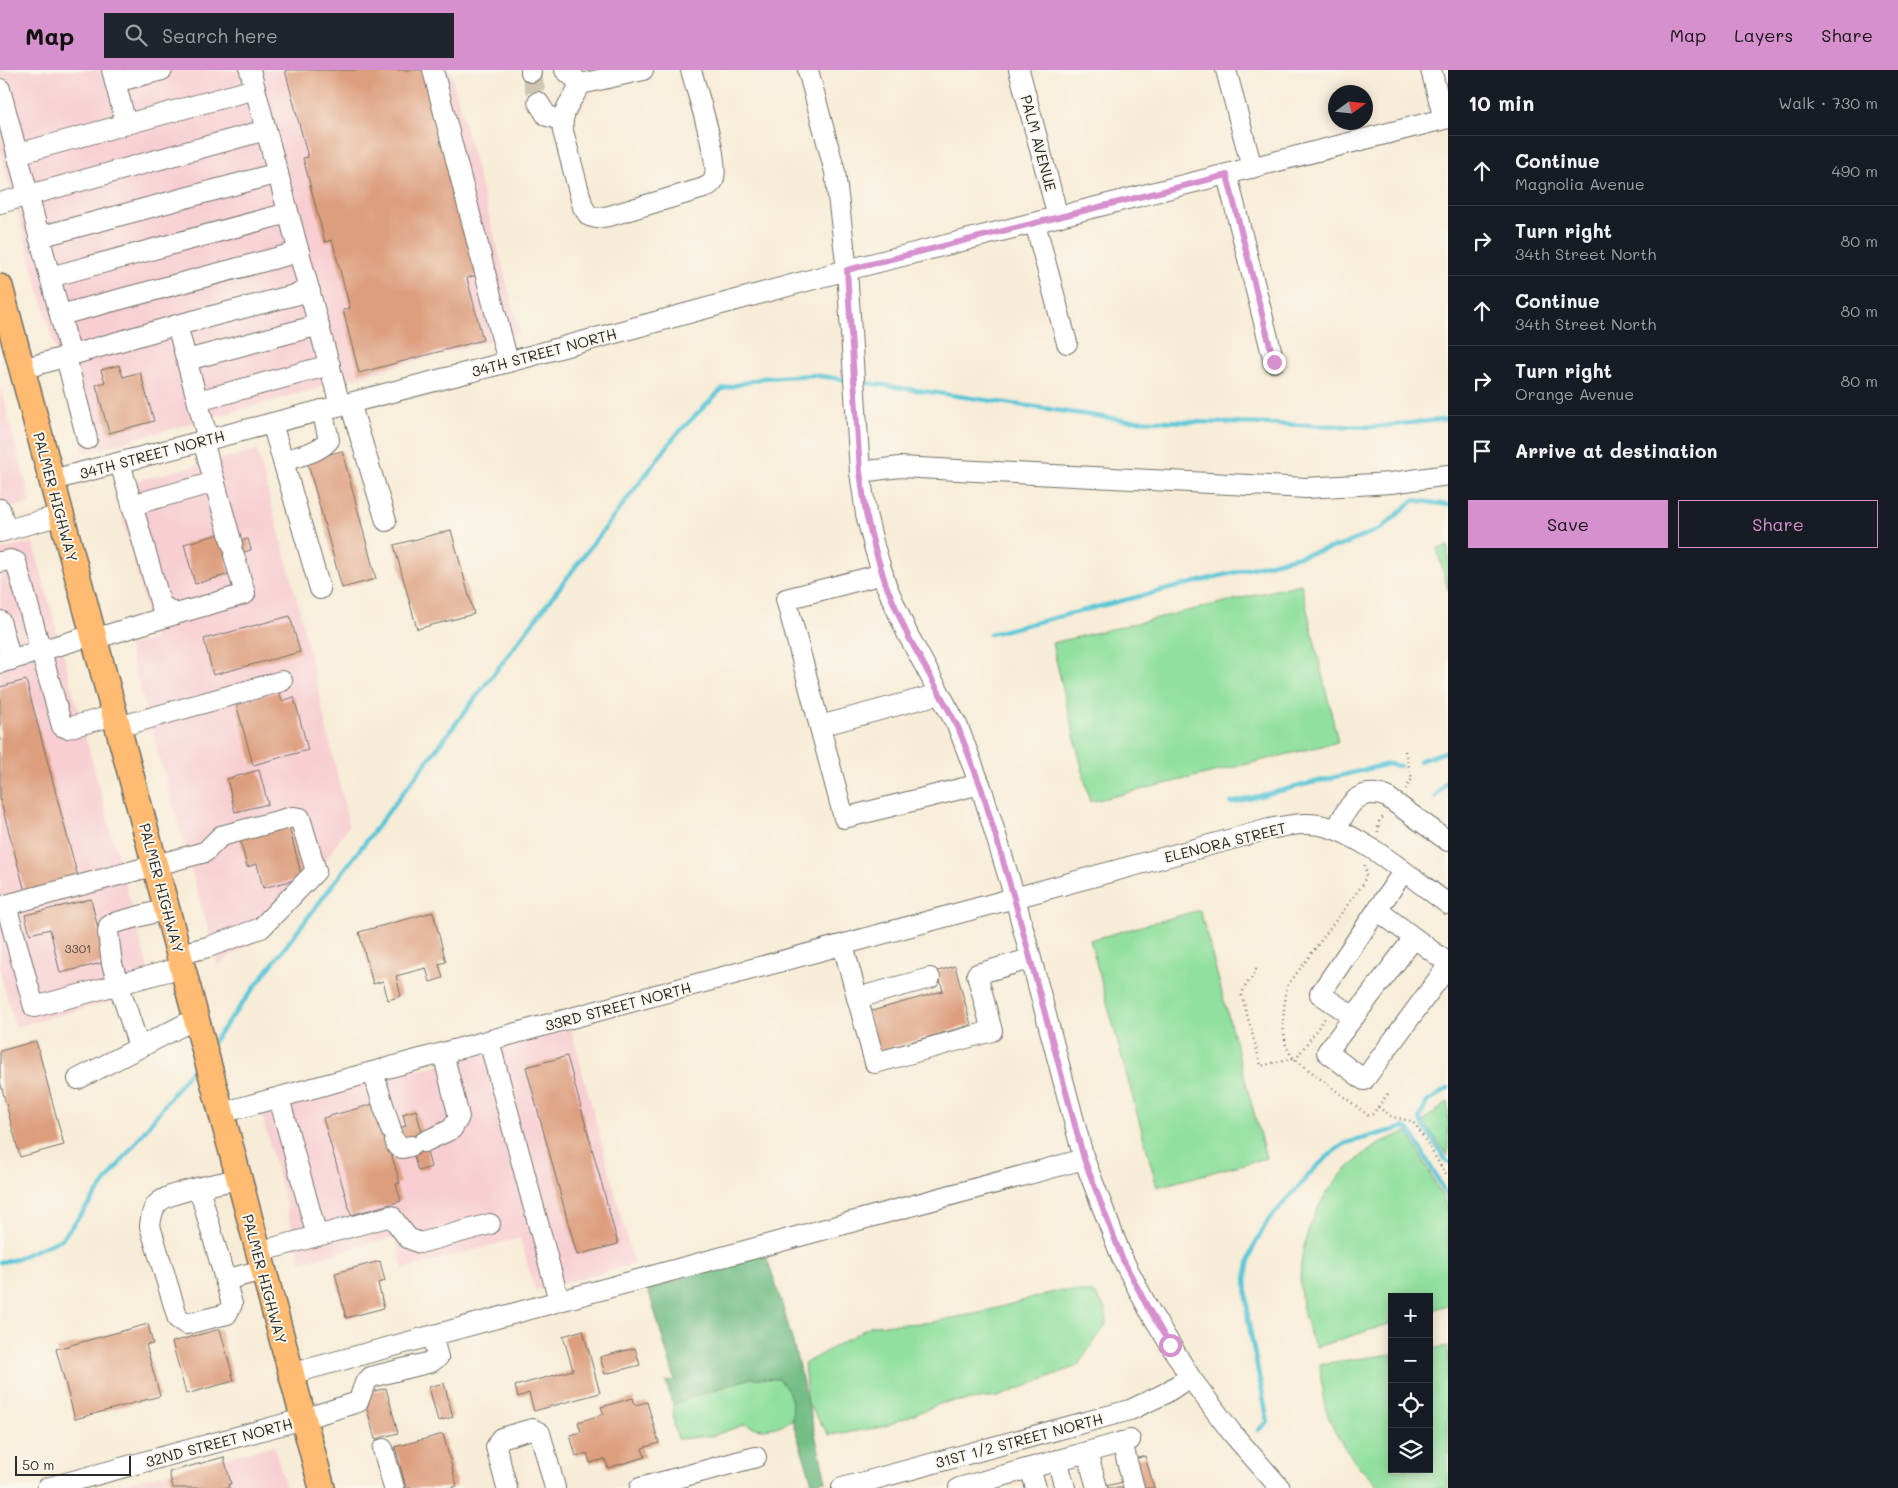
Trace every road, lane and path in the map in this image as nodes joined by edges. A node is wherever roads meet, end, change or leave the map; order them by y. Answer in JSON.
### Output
{"nodes":[{"id":1,"x":162,"y":70,"type":"edge"},
{"id":2,"x":433,"y":70,"type":"edge"},
{"id":3,"x":565,"y":70,"type":"edge"},
{"id":4,"x":643,"y":70,"type":"edge"},
{"id":5,"x":691,"y":70,"type":"edge"},
{"id":6,"x":808,"y":70,"type":"edge"},
{"id":7,"x":1019,"y":70,"type":"edge"},
{"id":8,"x":1226,"y":70,"type":"edge"},
{"id":9,"x":1431,"y":70,"type":"edge"},
{"id":10,"x":114,"y":76,"type":"edge"},
{"id":11,"x":253,"y":79,"type":"edge"},
{"id":12,"x":581,"y":84,"type":"junction"},
{"id":13,"x":0,"y":90,"type":"edge"},
{"id":14,"x":538,"y":102,"type":"tunnel mouth"},
{"id":15,"x":1446,"y":119,"type":"edge"},
{"id":16,"x":561,"y":120,"type":"junction"},
{"id":17,"x":126,"y":124,"type":"junction"},
{"id":18,"x":266,"y":130,"type":"junction"},
{"id":19,"x":17,"y":154,"type":"junction"},
{"id":20,"x":1252,"y":168,"type":"junction"},
{"id":21,"x":278,"y":173,"type":"junction"},
{"id":22,"x":1227,"y":175,"type":"junction"},
{"id":23,"x":28,"y":196,"type":"junction"},
{"id":24,"x":0,"y":203,"type":"edge"},
{"id":25,"x":288,"y":213,"type":"junction"},
{"id":26,"x":1058,"y":217,"type":"junction"},
{"id":27,"x":1035,"y":223,"type":"junction"},
{"id":28,"x":39,"y":237,"type":"junction"},
{"id":29,"x":299,"y":252,"type":"junction"},
{"id":30,"x":847,"y":270,"type":"junction"},
{"id":31,"x":50,"y":277,"type":"junction"},
{"id":32,"x":310,"y":290,"type":"junction"},
{"id":33,"x":0,"y":291,"type":"edge"},
{"id":34,"x":60,"y":315,"type":"junction"},
{"id":35,"x":178,"y":325,"type":"junction"},
{"id":36,"x":319,"y":326,"type":"junction"},
{"id":37,"x":1068,"y":343,"type":"dead end"},
{"id":38,"x":68,"y":356,"type":"junction"},
{"id":39,"x":187,"y":360,"type":"junction"},
{"id":40,"x":508,"y":362,"type":"junction"},
{"id":41,"x":1274,"y":362,"type":"dead end"},
{"id":42,"x":330,"y":365,"type":"junction"},
{"id":43,"x":22,"y":369,"type":"junction"},
{"id":44,"x":198,"y":401,"type":"junction"},
{"id":45,"x":337,"y":406,"type":"junction"},
{"id":46,"x":272,"y":423,"type":"junction"},
{"id":47,"x":87,"y":439,"type":"dead end"},
{"id":48,"x":205,"y":440,"type":"junction"},
{"id":49,"x":282,"y":461,"type":"junction"},
{"id":50,"x":120,"y":463,"type":"junction"},
{"id":51,"x":860,"y":472,"type":"junction"},
{"id":52,"x":1448,"y":475,"type":"edge"},
{"id":53,"x":52,"y":480,"type":"junction"},
{"id":54,"x":215,"y":482,"type":"junction"},
{"id":55,"x":132,"y":506,"type":"junction"},
{"id":56,"x":0,"y":509,"type":"edge"},
{"id":57,"x":61,"y":515,"type":"junction"},
{"id":58,"x":386,"y":521,"type":"dead end"},
{"id":59,"x":3,"y":531,"type":"edge"},
{"id":60,"x":0,"y":562,"type":"edge"},
{"id":61,"x":883,"y":574,"type":"junction"},
{"id":62,"x":320,"y":589,"type":"dead end"},
{"id":63,"x":176,"y":614,"type":"junction"},
{"id":64,"x":0,"y":621,"type":"edge"},
{"id":65,"x":94,"y":637,"type":"junction"},
{"id":66,"x":40,"y":651,"type":"junction"},
{"id":67,"x":5,"y":661,"type":"edge"},
{"id":68,"x":282,"y":681,"type":"dead end"},
{"id":69,"x":939,"y":694,"type":"junction"},
{"id":70,"x":117,"y":721,"type":"junction"},
{"id":71,"x":820,"y":726,"type":"junction"},
{"id":72,"x":980,"y":784,"type":"junction"},
{"id":73,"x":1337,"y":829,"type":"junction"},
{"id":74,"x":1448,"y":842,"type":"edge"},
{"id":75,"x":156,"y":866,"type":"junction"},
{"id":76,"x":1404,"y":872,"type":"junction"},
{"id":77,"x":1014,"y":898,"type":"junction"},
{"id":78,"x":1448,"y":904,"type":"edge"},
{"id":79,"x":167,"y":909,"type":"junction"},
{"id":80,"x":1377,"y":910,"type":"junction"},
{"id":81,"x":1414,"y":938,"type":"junction"},
{"id":82,"x":843,"y":945,"type":"junction"},
{"id":83,"x":1030,"y":959,"type":"junction"},
{"id":84,"x":181,"y":961,"type":"junction"},
{"id":85,"x":1448,"y":965,"type":"edge"},
{"id":86,"x":1256,"y":969,"type":"dead end"},
{"id":87,"x":930,"y":978,"type":"dead end"},
{"id":88,"x":118,"y":984,"type":"junction"},
{"id":89,"x":857,"y":998,"type":"junction"},
{"id":90,"x":1335,"y":1004,"type":"junction"},
{"id":91,"x":1354,"y":1017,"type":"junction"},
{"id":92,"x":198,"y":1022,"type":"junction"},
{"id":93,"x":489,"y":1041,"type":"junction"},
{"id":94,"x":139,"y":1047,"type":"junction"},
{"id":95,"x":443,"y":1053,"type":"junction"},
{"id":96,"x":373,"y":1072,"type":"junction"},
{"id":97,"x":78,"y":1079,"type":"dead end"},
{"id":98,"x":279,"y":1098,"type":"junction"},
{"id":99,"x":1378,"y":1107,"type":"dead end"},
{"id":100,"x":221,"y":1113,"type":"junction"},
{"id":101,"x":1084,"y":1159,"type":"junction"},
{"id":102,"x":1448,"y":1178,"type":"edge"},
{"id":103,"x":239,"y":1179,"type":"junction"},
{"id":104,"x":199,"y":1188,"type":"junction"},
{"id":105,"x":490,"y":1224,"type":"dead end"},
{"id":106,"x":316,"y":1236,"type":"junction"},
{"id":107,"x":261,"y":1261,"type":"junction"},
{"id":108,"x":225,"y":1280,"type":"junction"},
{"id":109,"x":559,"y":1301,"type":"junction"},
{"id":110,"x":432,"y":1336,"type":"junction"},
{"id":111,"x":290,"y":1374,"type":"junction"},
{"id":112,"x":1190,"y":1376,"type":"junction"},
{"id":113,"x":304,"y":1419,"type":"junction"},
{"id":114,"x":384,"y":1450,"type":"dead end"},
{"id":115,"x":1087,"y":1452,"type":"junction"},
{"id":116,"x":756,"y":1457,"type":"dead end"},
{"id":117,"x":1057,"y":1460,"type":"junction"},
{"id":118,"x":1030,"y":1468,"type":"junction"},
{"id":119,"x":1001,"y":1482,"type":"edge"},
{"id":120,"x":668,"y":1484,"type":"edge"},
{"id":121,"x":967,"y":1487,"type":"edge"},
{"id":122,"x":47,"y":1488,"type":"edge"},
{"id":123,"x":322,"y":1488,"type":"edge"},
{"id":124,"x":394,"y":1488,"type":"edge"},
{"id":125,"x":507,"y":1488,"type":"edge"},
{"id":126,"x":555,"y":1488,"type":"edge"},
{"id":127,"x":640,"y":1488,"type":"edge"},
{"id":128,"x":842,"y":1488,"type":"edge"},
{"id":129,"x":1036,"y":1488,"type":"edge"},
{"id":130,"x":1065,"y":1488,"type":"edge"},
{"id":131,"x":1097,"y":1488,"type":"edge"},
{"id":132,"x":1134,"y":1488,"type":"edge"},
{"id":133,"x":1280,"y":1488,"type":"edge"}],
"edges":[{"from":1,"to":10,"type":"street"},
{"from":2,"to":40,"type":"street"},
{"from":3,"to":12,"type":"street"},
{"from":4,"to":12,"type":"street"},
{"from":5,"to":16,"type":"street"},
{"from":6,"to":30,"type":"street"},
{"from":7,"to":26,"type":"street","name":"PALM AVENUE"},
{"from":8,"to":20,"type":"street"},
{"from":9,"to":15,"type":"street"},
{"from":10,"to":17,"type":"street"},
{"from":11,"to":17,"type":"street"},
{"from":11,"to":18,"type":"street"},
{"from":12,"to":16,"type":"street"},
{"from":13,"to":19,"type":"street"},
{"from":14,"to":16,"type":"street"},
{"from":15,"to":20,"type":"street"},
{"from":17,"to":19,"type":"street"},
{"from":18,"to":21,"type":"street"},
{"from":18,"to":23,"type":"street"},
{"from":19,"to":23,"type":"street"},
{"from":20,"to":22,"type":"street"},
{"from":21,"to":25,"type":"street"},
{"from":21,"to":28,"type":"street"},
{"from":22,"to":26,"type":"street"},
{"from":22,"to":41,"type":"street"},
{"from":23,"to":24,"type":"street"},
{"from":23,"to":28,"type":"street"},
{"from":25,"to":29,"type":"street"},
{"from":25,"to":31,"type":"street"},
{"from":26,"to":27,"type":"street","name":"34TH STREET NORTH"},
{"from":27,"to":30,"type":"street","name":"34TH STREET NORTH"},
{"from":27,"to":37,"type":"street"},
{"from":28,"to":31,"type":"street"},
{"from":29,"to":32,"type":"street"},
{"from":29,"to":34,"type":"street"},
{"from":30,"to":40,"type":"street","name":"34TH STREET NORTH"},
{"from":30,"to":51,"type":"street"},
{"from":31,"to":34,"type":"street"},
{"from":32,"to":35,"type":"street"},
{"from":32,"to":36,"type":"street"},
{"from":33,"to":43,"type":"main road","name":"PALMER HIGHWAY"},
{"from":34,"to":38,"type":"street"},
{"from":35,"to":38,"type":"street"},
{"from":35,"to":39,"type":"street"},
{"from":36,"to":39,"type":"street"},
{"from":36,"to":42,"type":"street"},
{"from":38,"to":43,"type":"street"},
{"from":38,"to":47,"type":"street"},
{"from":39,"to":44,"type":"street"},
{"from":40,"to":45,"type":"street","name":"34TH STREET NORTH"},
{"from":42,"to":44,"type":"street"},
{"from":42,"to":45,"type":"street"},
{"from":43,"to":53,"type":"main road","name":"PALMER HIGHWAY"},
{"from":44,"to":48,"type":"street"},
{"from":45,"to":46,"type":"street","name":"34TH STREET NORTH"},
{"from":45,"to":49,"type":"street"},
{"from":45,"to":58,"type":"street"},
{"from":46,"to":48,"type":"street","name":"34TH STREET NORTH"},
{"from":46,"to":49,"type":"street"},
{"from":48,"to":50,"type":"street","name":"34TH STREET NORTH"},
{"from":48,"to":54,"type":"street"},
{"from":49,"to":62,"type":"street"},
{"from":50,"to":53,"type":"street","name":"34TH STREET NORTH"},
{"from":50,"to":55,"type":"street"},
{"from":51,"to":52,"type":"street"},
{"from":51,"to":61,"type":"street"},
{"from":53,"to":57,"type":"main road","name":"PALMER HIGHWAY"},
{"from":54,"to":55,"type":"street"},
{"from":54,"to":63,"type":"street"},
{"from":55,"to":63,"type":"street"},
{"from":56,"to":59,"type":"street"},
{"from":57,"to":59,"type":"street"},
{"from":57,"to":65,"type":"main road","name":"PALMER HIGHWAY"},
{"from":60,"to":66,"type":"street"},
{"from":61,"to":69,"type":"street"},
{"from":61,"to":71,"type":"street"},
{"from":63,"to":65,"type":"street"},
{"from":64,"to":67,"type":"street"},
{"from":65,"to":66,"type":"street"},
{"from":65,"to":70,"type":"main road","name":"PALMER HIGHWAY"},
{"from":66,"to":67,"type":"street"},
{"from":66,"to":70,"type":"street"},
{"from":68,"to":70,"type":"street"},
{"from":69,"to":71,"type":"street"},
{"from":69,"to":72,"type":"street"},
{"from":70,"to":75,"type":"main road","name":"PALMER HIGHWAY"},
{"from":71,"to":72,"type":"street"},
{"from":72,"to":77,"type":"street"},
{"from":73,"to":74,"type":"street"},
{"from":73,"to":76,"type":"street","name":"ELENORA STREET"},
{"from":73,"to":77,"type":"street","name":"ELENORA STREET"},
{"from":75,"to":79,"type":"main road","name":"PALMER HIGHWAY"},
{"from":75,"to":84,"type":"street"},
{"from":75,"to":88,"type":"street"},
{"from":76,"to":78,"type":"street","name":"ELENORA STREET"},
{"from":76,"to":80,"type":"street"},
{"from":77,"to":82,"type":"street","name":"33RD STREET NORTH"},
{"from":77,"to":83,"type":"street"},
{"from":79,"to":84,"type":"main road","name":"PALMER HIGHWAY"},
{"from":79,"to":88,"type":"street"},
{"from":80,"to":81,"type":"street"},
{"from":80,"to":90,"type":"street"},
{"from":81,"to":85,"type":"street"},
{"from":81,"to":91,"type":"street"},
{"from":82,"to":89,"type":"street"},
{"from":82,"to":93,"type":"street","name":"33RD STREET NORTH"},
{"from":83,"to":89,"type":"street"},
{"from":83,"to":101,"type":"street"},
{"from":84,"to":88,"type":"street"},
{"from":84,"to":92,"type":"main road","name":"PALMER HIGHWAY"},
{"from":85,"to":91,"type":"street"},
{"from":86,"to":90,"type":"path"},
{"from":87,"to":89,"type":"street"},
{"from":88,"to":94,"type":"street"},
{"from":90,"to":91,"type":"street"},
{"from":92,"to":94,"type":"street"},
{"from":92,"to":100,"type":"main road","name":"PALMER HIGHWAY"},
{"from":93,"to":95,"type":"street","name":"33RD STREET NORTH"},
{"from":93,"to":109,"type":"street"},
{"from":94,"to":97,"type":"street"},
{"from":95,"to":96,"type":"street","name":"33RD STREET NORTH"},
{"from":95,"to":96,"type":"street"},
{"from":96,"to":98,"type":"street","name":"33RD STREET NORTH"},
{"from":98,"to":100,"type":"street","name":"33RD STREET NORTH"},
{"from":98,"to":106,"type":"street"},
{"from":99,"to":102,"type":"path"},
{"from":100,"to":103,"type":"main road","name":"PALMER HIGHWAY"},
{"from":101,"to":109,"type":"street"},
{"from":101,"to":112,"type":"street"},
{"from":103,"to":104,"type":"street"},
{"from":103,"to":107,"type":"main road","name":"PALMER HIGHWAY"},
{"from":104,"to":108,"type":"street"},
{"from":104,"to":108,"type":"street"},
{"from":105,"to":106,"type":"street"},
{"from":106,"to":107,"type":"street"},
{"from":107,"to":108,"type":"street"},
{"from":107,"to":111,"type":"main road","name":"PALMER HIGHWAY"},
{"from":109,"to":110,"type":"street"},
{"from":110,"to":111,"type":"street"},
{"from":110,"to":113,"type":"street","name":"32ND STREET NORTH"},
{"from":111,"to":113,"type":"main road","name":"PALMER HIGHWAY"},
{"from":112,"to":128,"type":"street","name":"31ST 1/2 STREET NORTH"},
{"from":112,"to":133,"type":"street"},
{"from":113,"to":122,"type":"street","name":"32ND STREET NORTH"},
{"from":113,"to":123,"type":"main road","name":"PALMER HIGHWAY"},
{"from":114,"to":124,"type":"street"},
{"from":115,"to":117,"type":"street"},
{"from":115,"to":131,"type":"street"},
{"from":115,"to":132,"type":"street"},
{"from":116,"to":120,"type":"street"},
{"from":117,"to":118,"type":"street"},
{"from":117,"to":130,"type":"street"},
{"from":118,"to":119,"type":"street"},
{"from":118,"to":129,"type":"street"},
{"from":119,"to":121,"type":"street"},
{"from":120,"to":127,"type":"street"},
{"from":125,"to":126,"type":"street"}]}
